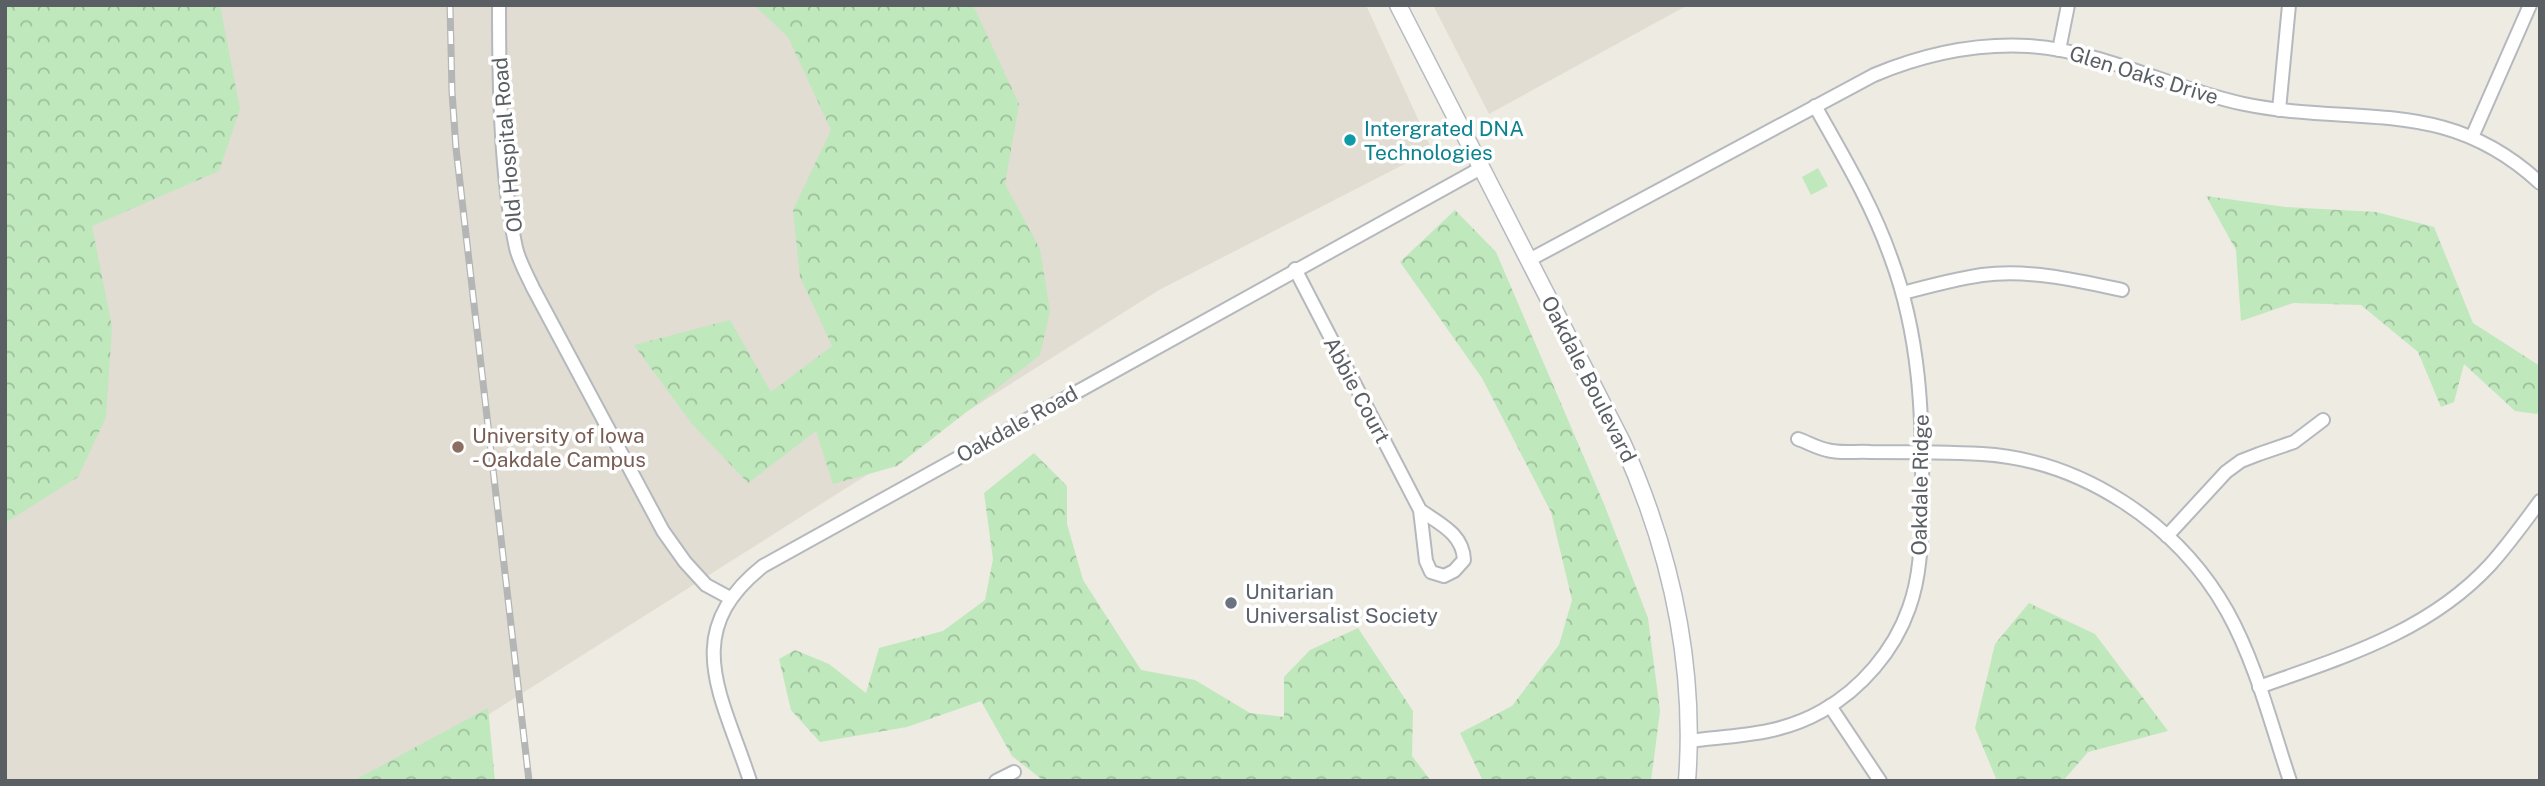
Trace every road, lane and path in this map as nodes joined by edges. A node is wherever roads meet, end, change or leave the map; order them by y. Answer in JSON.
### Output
{"nodes":[{"id":1,"x":499,"y":5,"type":"edge"},
{"id":2,"x":1398,"y":5,"type":"edge"},
{"id":3,"x":2068,"y":5,"type":"edge"},
{"id":4,"x":2289,"y":5,"type":"edge"},
{"id":5,"x":2530,"y":5,"type":"edge"},
{"id":6,"x":2059,"y":50,"type":"junction"},
{"id":7,"x":1815,"y":106,"type":"junction"},
{"id":8,"x":2278,"y":110,"type":"junction"},
{"id":9,"x":2472,"y":137,"type":"junction"},
{"id":10,"x":1480,"y":168,"type":"junction"},
{"id":11,"x":2540,"y":183,"type":"edge"},
{"id":12,"x":1529,"y":260,"type":"junction"},
{"id":13,"x":1295,"y":269,"type":"junction"},
{"id":14,"x":2122,"y":290,"type":"dead end"},
{"id":15,"x":1903,"y":293,"type":"junction"},
{"id":16,"x":2323,"y":420,"type":"dead end"},
{"id":17,"x":1798,"y":439,"type":"dead end"},
{"id":18,"x":1923,"y":453,"type":"junction"},
{"id":19,"x":2540,"y":501,"type":"edge"},
{"id":20,"x":1420,"y":510,"type":"junction"},
{"id":21,"x":2167,"y":536,"type":"junction"},
{"id":22,"x":730,"y":598,"type":"junction"},
{"id":23,"x":2259,"y":687,"type":"junction"},
{"id":24,"x":1830,"y":706,"type":"junction"},
{"id":25,"x":1688,"y":741,"type":"junction"},
{"id":26,"x":1014,"y":772,"type":"dead end"},
{"id":27,"x":750,"y":781,"type":"edge"},
{"id":28,"x":996,"y":781,"type":"edge"},
{"id":29,"x":1687,"y":781,"type":"edge"},
{"id":30,"x":1880,"y":781,"type":"edge"},
{"id":31,"x":2290,"y":781,"type":"edge"}],
"edges":[{"from":1,"to":22,"type":"street","name":"Old Hospital Road"},
{"from":2,"to":10,"type":"main road","name":"Oakdale Boulevard"},
{"from":3,"to":6,"type":"street"},
{"from":4,"to":8,"type":"street"},
{"from":5,"to":9,"type":"street"},
{"from":6,"to":7,"type":"street","name":"Glen Oaks Drive"},
{"from":6,"to":8,"type":"street","name":"Glen Oaks Drive"},
{"from":7,"to":12,"type":"street","name":"Glen Oaks Drive"},
{"from":7,"to":15,"type":"street","name":"Oakdale Ridge"},
{"from":8,"to":9,"type":"street","name":"Glen Oaks Drive"},
{"from":9,"to":11,"type":"street","name":"Glen Oaks Drive"},
{"from":10,"to":12,"type":"main road","name":"Oakdale Boulevard"},
{"from":10,"to":13,"type":"street","name":"Oakdale Road"},
{"from":12,"to":25,"type":"main road","name":"Oakdale Boulevard"},
{"from":13,"to":20,"type":"street","name":"Abbie Court"},
{"from":13,"to":22,"type":"street","name":"Oakdale Road"},
{"from":14,"to":15,"type":"street"},
{"from":15,"to":18,"type":"street","name":"Oakdale Ridge"},
{"from":16,"to":21,"type":"street"},
{"from":17,"to":18,"type":"street"},
{"from":18,"to":21,"type":"street"},
{"from":18,"to":24,"type":"street","name":"Oakdale Ridge"},
{"from":19,"to":23,"type":"street"},
{"from":20,"to":20,"type":"street","name":"Abbie Court"},
{"from":21,"to":23,"type":"street"},
{"from":22,"to":27,"type":"street","name":"Oakdale Road"},
{"from":23,"to":31,"type":"street"},
{"from":24,"to":25,"type":"street","name":"Oakdale Ridge"},
{"from":24,"to":30,"type":"street"},
{"from":25,"to":29,"type":"main road","name":"Oakdale Boulevard"},
{"from":26,"to":28,"type":"street"}]}
